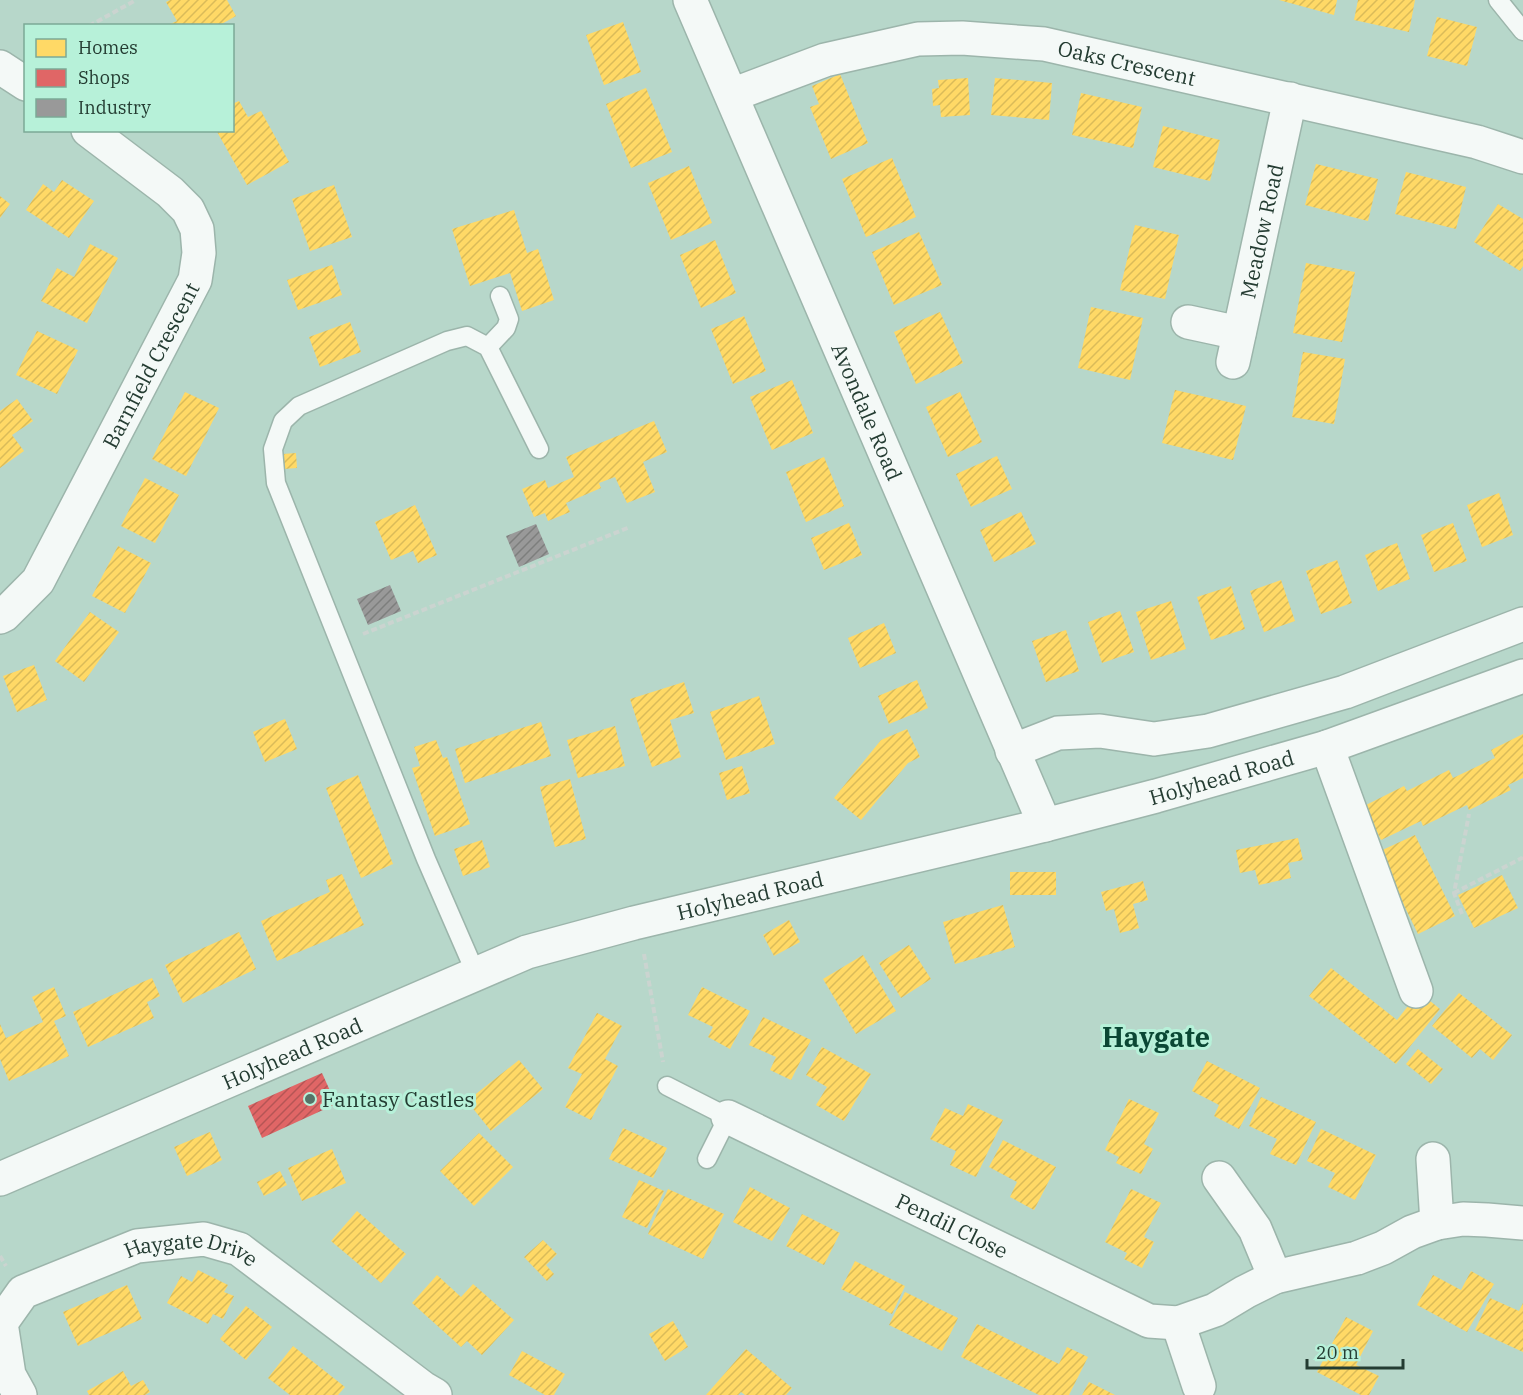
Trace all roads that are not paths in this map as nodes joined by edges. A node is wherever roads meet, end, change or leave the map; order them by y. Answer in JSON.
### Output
{"nodes":[{"id":1,"x":690,"y":0,"type":"edge"},
{"id":2,"x":1498,"y":0,"type":"edge"},
{"id":3,"x":1523,"y":31,"type":"edge"},
{"id":4,"x":0,"y":67,"type":"edge"},
{"id":5,"x":24,"y":83,"type":"edge"},
{"id":6,"x":732,"y":95,"type":"junction"},
{"id":7,"x":1290,"y":99,"type":"junction"},
{"id":8,"x":91,"y":132,"type":"edge"},
{"id":9,"x":1523,"y":157,"type":"edge"},
{"id":10,"x":500,"y":296,"type":"dead end"},
{"id":11,"x":1188,"y":322,"type":"dead end"},
{"id":12,"x":488,"y":346,"type":"junction"},
{"id":13,"x":539,"y":449,"type":"dead end"},
{"id":14,"x":0,"y":617,"type":"edge"},
{"id":15,"x":1523,"y":624,"type":"edge"},
{"id":16,"x":1523,"y":676,"type":"edge"},
{"id":17,"x":1327,"y":747,"type":"junction"},
{"id":18,"x":1012,"y":751,"type":"junction"},
{"id":19,"x":1045,"y":825,"type":"junction"},
{"id":20,"x":476,"y":974,"type":"junction"},
{"id":21,"x":1416,"y":991,"type":"dead end"},
{"id":22,"x":667,"y":1086,"type":"road end"},
{"id":23,"x":728,"y":1118,"type":"junction"},
{"id":24,"x":707,"y":1159,"type":"dead end"},
{"id":25,"x":1432,"y":1159,"type":"dead end"},
{"id":26,"x":1219,"y":1178,"type":"dead end"},
{"id":27,"x":0,"y":1179,"type":"edge"},
{"id":28,"x":1437,"y":1223,"type":"junction"},
{"id":29,"x":1523,"y":1223,"type":"edge"},
{"id":30,"x":1275,"y":1278,"type":"junction"},
{"id":31,"x":1178,"y":1323,"type":"junction"},
{"id":32,"x":1199,"y":1386,"type":"dead end"},
{"id":33,"x":20,"y":1395,"type":"edge"},
{"id":34,"x":435,"y":1395,"type":"edge"}],
"edges":[{"from":1,"to":6,"type":"street","name":"Avondale Road"},
{"from":2,"to":3,"type":"lane"},
{"from":4,"to":5,"type":"street"},
{"from":6,"to":7,"type":"street","name":"Oaks Crescent"},
{"from":6,"to":18,"type":"street","name":"Avondale Road"},
{"from":7,"to":9,"type":"street","name":"Oaks Crescent"},
{"from":7,"to":11,"type":"street","name":"Meadow Road"},
{"from":8,"to":14,"type":"street","name":"Barnfield Crescent"},
{"from":10,"to":12,"type":"lane"},
{"from":12,"to":13,"type":"lane"},
{"from":12,"to":20,"type":"lane"},
{"from":15,"to":18,"type":"street"},
{"from":16,"to":17,"type":"street","name":"Holyhead Road"},
{"from":17,"to":19,"type":"street","name":"Holyhead Road"},
{"from":17,"to":21,"type":"street"},
{"from":18,"to":19,"type":"street","name":"Avondale Road"},
{"from":19,"to":20,"type":"street","name":"Holyhead Road"},
{"from":20,"to":27,"type":"street","name":"Holyhead Road"},
{"from":22,"to":23,"type":"lane","name":"Pendil Close"},
{"from":23,"to":24,"type":"lane"},
{"from":23,"to":31,"type":"street","name":"Pendil Close"},
{"from":25,"to":28,"type":"street"},
{"from":26,"to":30,"type":"street"},
{"from":28,"to":29,"type":"street","name":"Pendil Close"},
{"from":28,"to":30,"type":"street","name":"Pendil Close"},
{"from":30,"to":31,"type":"street","name":"Pendil Close"},
{"from":31,"to":32,"type":"street"},
{"from":33,"to":34,"type":"street","name":"Haygate Drive"}]}
